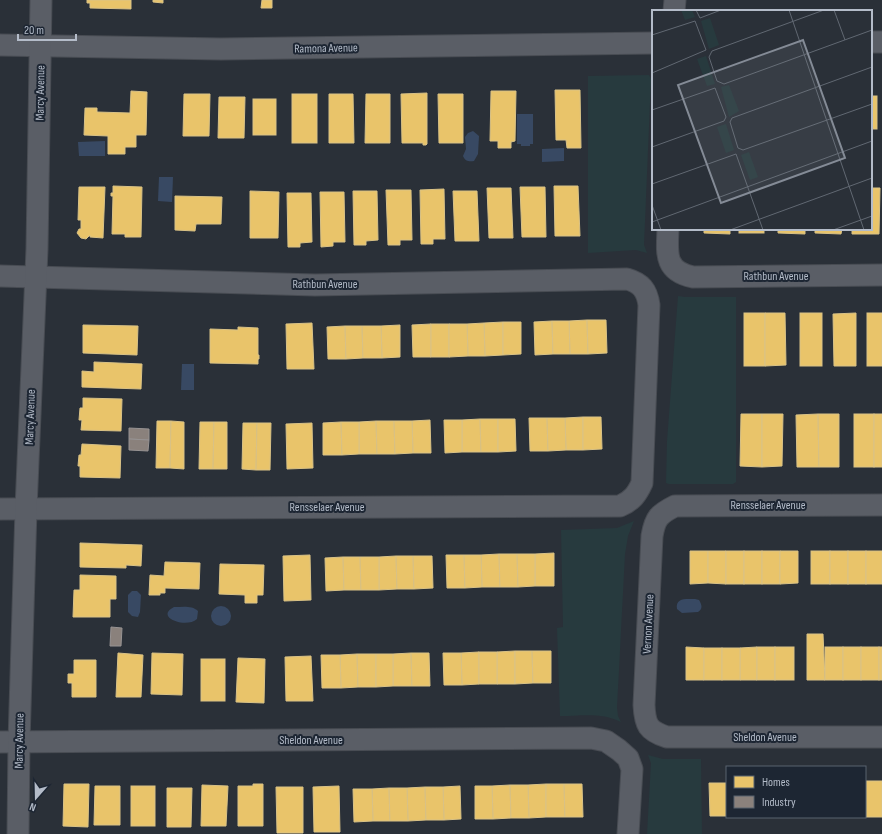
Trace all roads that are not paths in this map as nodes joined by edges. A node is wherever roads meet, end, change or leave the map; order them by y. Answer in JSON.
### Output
{"nodes":[{"id":1,"x":41,"y":0,"type":"edge"},
{"id":2,"x":675,"y":0,"type":"edge"},
{"id":3,"x":674,"y":10,"type":"edge"},
{"id":4,"x":652,"y":43,"type":"edge"},
{"id":5,"x":0,"y":45,"type":"edge"},
{"id":6,"x":41,"y":45,"type":"junction"},
{"id":7,"x":668,"y":230,"type":"edge"},
{"id":8,"x":882,"y":275,"type":"edge"},
{"id":9,"x":0,"y":276,"type":"edge"},
{"id":10,"x":36,"y":276,"type":"junction"},
{"id":11,"x":642,"y":483,"type":"joint"},
{"id":12,"x":882,"y":505,"type":"edge"},
{"id":13,"x":0,"y":509,"type":"edge"},
{"id":14,"x":26,"y":509,"type":"junction"},
{"id":15,"x":657,"y":517,"type":"joint"},
{"id":16,"x":650,"y":730,"type":"joint"},
{"id":17,"x":882,"y":737,"type":"edge"},
{"id":18,"x":10,"y":742,"type":"edge"},
{"id":19,"x":18,"y":834,"type":"edge"},
{"id":20,"x":628,"y":834,"type":"edge"}],
"edges":[{"from":1,"to":6,"type":"street","name":"Marcy Avenue"},
{"from":2,"to":3,"type":"street"},
{"from":4,"to":6,"type":"street","name":"Ramona Avenue"},
{"from":5,"to":6,"type":"street","name":"Ramona Avenue"},
{"from":6,"to":10,"type":"street","name":"Marcy Avenue"},
{"from":7,"to":8,"type":"street","name":"Rathbun Avenue"},
{"from":9,"to":10,"type":"street","name":"Rathbun Avenue"},
{"from":10,"to":11,"type":"street","name":"Rathbun Avenue"},
{"from":10,"to":14,"type":"street","name":"Marcy Avenue"},
{"from":11,"to":14,"type":"street","name":"Rensselaer Avenue"},
{"from":12,"to":15,"type":"street","name":"Rensselaer Avenue"},
{"from":13,"to":14,"type":"street","name":"Rensselaer Avenue"},
{"from":14,"to":18,"type":"street","name":"Marcy Avenue"},
{"from":15,"to":16,"type":"street","name":"Vernon Avenue"},
{"from":16,"to":17,"type":"street","name":"Sheldon Avenue"},
{"from":18,"to":19,"type":"street","name":"Marcy Avenue"},
{"from":18,"to":20,"type":"street","name":"Sheldon Avenue"}]}
